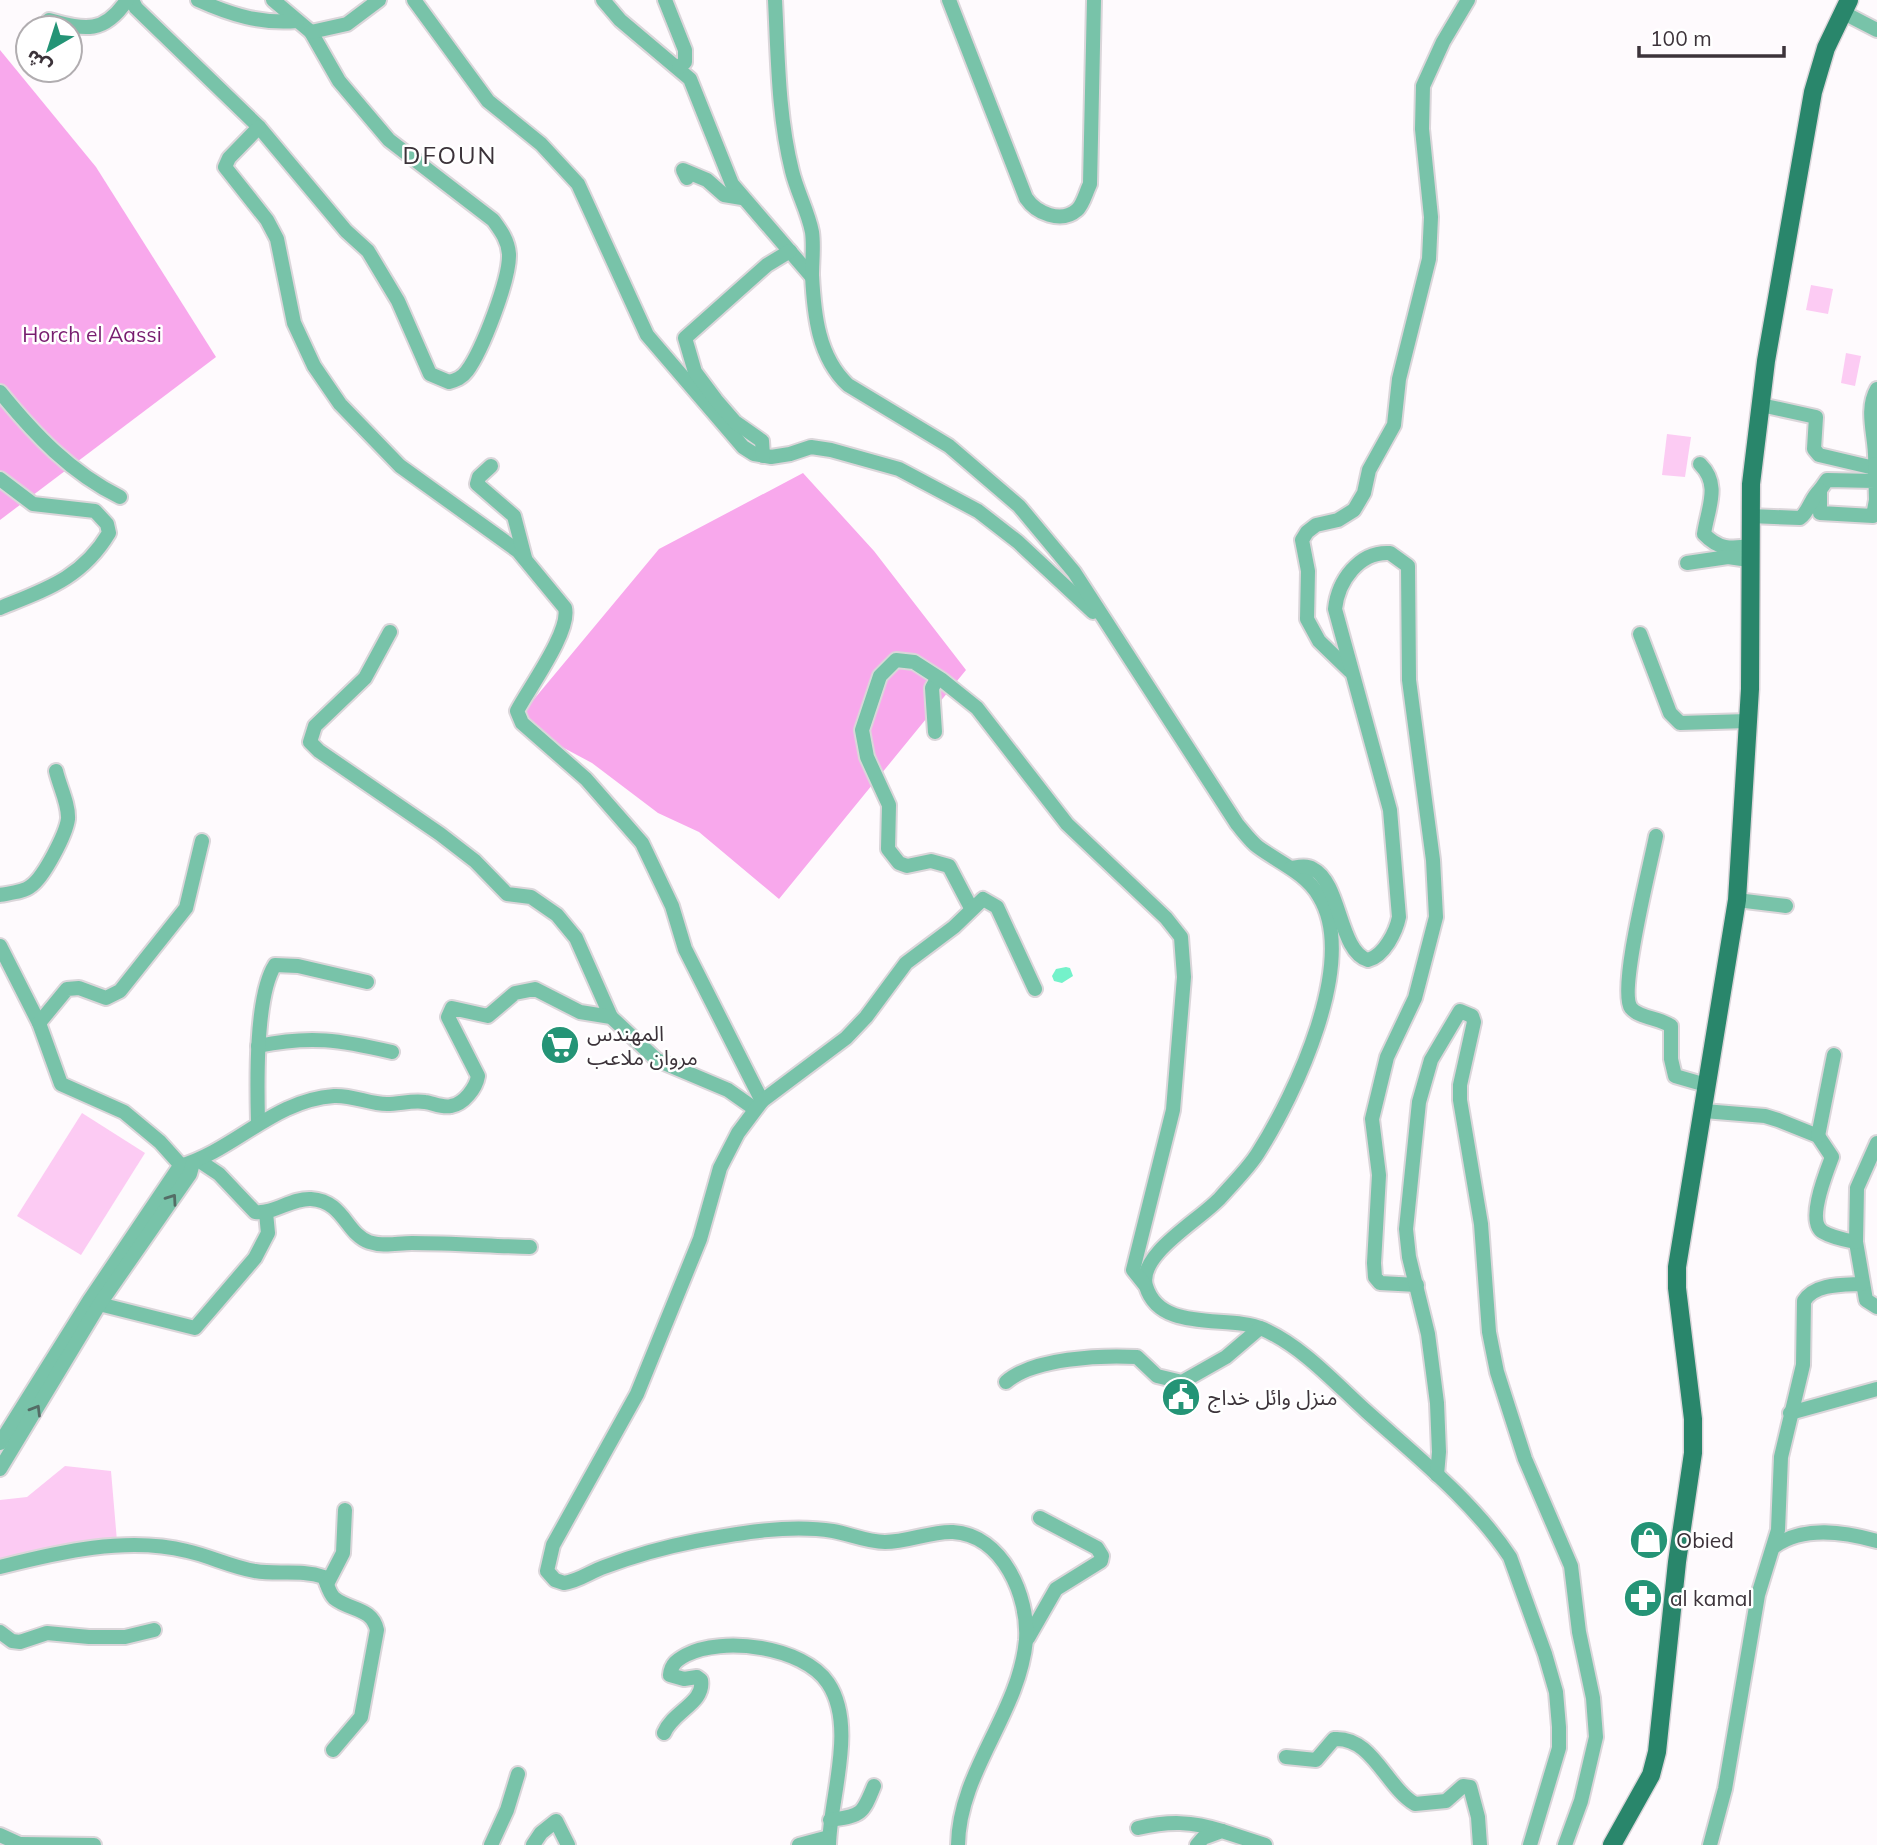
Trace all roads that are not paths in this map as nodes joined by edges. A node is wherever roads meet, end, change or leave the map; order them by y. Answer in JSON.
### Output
{"nodes":[{"id":1,"x":129,"y":0,"type":"edge"},
{"id":2,"x":198,"y":0,"type":"edge"},
{"id":3,"x":274,"y":0,"type":"edge"},
{"id":4,"x":379,"y":0,"type":"edge"},
{"id":5,"x":414,"y":0,"type":"edge"},
{"id":6,"x":603,"y":0,"type":"edge"},
{"id":7,"x":665,"y":0,"type":"edge"},
{"id":8,"x":775,"y":0,"type":"edge"},
{"id":9,"x":949,"y":0,"type":"edge"},
{"id":10,"x":1094,"y":0,"type":"edge"},
{"id":11,"x":1468,"y":0,"type":"edge"},
{"id":12,"x":1846,"y":6,"type":"edge"},
{"id":13,"x":298,"y":21,"type":"junction"},
{"id":14,"x":84,"y":26,"type":"edge"},
{"id":15,"x":1877,"y":30,"type":"edge"},
{"id":16,"x":311,"y":32,"type":"junction"},
{"id":17,"x":679,"y":67,"type":"junction"},
{"id":18,"x":259,"y":127,"type":"junction"},
{"id":19,"x":687,"y":178,"type":"dead end"},
{"id":20,"x":742,"y":198,"type":"junction"},
{"id":21,"x":790,"y":251,"type":"junction"},
{"id":22,"x":812,"y":276,"type":"junction"},
{"id":23,"x":1877,"y":389,"type":"edge"},
{"id":24,"x":0,"y":392,"type":"edge"},
{"id":25,"x":1761,"y":405,"type":"junction"},
{"id":26,"x":764,"y":456,"type":"junction"},
{"id":27,"x":1700,"y":464,"type":"dead end"},
{"id":28,"x":1875,"y":464,"type":"junction"},
{"id":29,"x":491,"y":466,"type":"dead end"},
{"id":30,"x":0,"y":479,"type":"edge"},
{"id":31,"x":1875,"y":481,"type":"edge"},
{"id":32,"x":1820,"y":490,"type":"junction"},
{"id":33,"x":120,"y":497,"type":"dead end"},
{"id":34,"x":1750,"y":516,"type":"junction"},
{"id":35,"x":1749,"y":553,"type":"junction"},
{"id":36,"x":525,"y":558,"type":"junction"},
{"id":37,"x":1687,"y":563,"type":"dead end"},
{"id":38,"x":0,"y":608,"type":"edge"},
{"id":39,"x":1102,"y":620,"type":"junction"},
{"id":40,"x":390,"y":632,"type":"dead end"},
{"id":41,"x":1640,"y":634,"type":"dead end"},
{"id":42,"x":1351,"y":672,"type":"junction"},
{"id":43,"x":937,"y":678,"type":"junction"},
{"id":44,"x":1748,"y":721,"type":"junction"},
{"id":45,"x":935,"y":732,"type":"dead end"},
{"id":46,"x":56,"y":771,"type":"dead end"},
{"id":47,"x":1656,"y":836,"type":"dead end"},
{"id":48,"x":202,"y":841,"type":"dead end"},
{"id":49,"x":1292,"y":868,"type":"junction"},
{"id":50,"x":0,"y":895,"type":"edge"},
{"id":51,"x":1737,"y":900,"type":"junction"},
{"id":52,"x":1786,"y":906,"type":"dead end"},
{"id":53,"x":971,"y":908,"type":"junction"},
{"id":54,"x":0,"y":946,"type":"edge"},
{"id":55,"x":367,"y":982,"type":"dead end"},
{"id":56,"x":1035,"y":989,"type":"dead end"},
{"id":57,"x":611,"y":1017,"type":"junction"},
{"id":58,"x":39,"y":1023,"type":"junction"},
{"id":59,"x":258,"y":1046,"type":"junction"},
{"id":60,"x":392,"y":1052,"type":"dead end"},
{"id":61,"x":1834,"y":1055,"type":"dead end"},
{"id":62,"x":1706,"y":1084,"type":"junction"},
{"id":63,"x":759,"y":1105,"type":"junction"},
{"id":64,"x":1703,"y":1111,"type":"junction"},
{"id":65,"x":258,"y":1122,"type":"junction"},
{"id":66,"x":1818,"y":1136,"type":"junction"},
{"id":67,"x":1877,"y":1143,"type":"edge"},
{"id":68,"x":190,"y":1166,"type":"junction"},
{"id":69,"x":266,"y":1213,"type":"junction"},
{"id":70,"x":1856,"y":1242,"type":"junction"},
{"id":71,"x":530,"y":1247,"type":"dead end"},
{"id":72,"x":1145,"y":1284,"type":"junction"},
{"id":73,"x":1862,"y":1284,"type":"junction"},
{"id":74,"x":1417,"y":1285,"type":"junction"},
{"id":75,"x":94,"y":1303,"type":"junction"},
{"id":76,"x":1877,"y":1307,"type":"edge"},
{"id":77,"x":1260,"y":1328,"type":"junction"},
{"id":78,"x":1006,"y":1382,"type":"dead end"},
{"id":79,"x":1877,"y":1389,"type":"edge"},
{"id":80,"x":1790,"y":1413,"type":"junction"},
{"id":81,"x":0,"y":1443,"type":"edge"},
{"id":82,"x":0,"y":1469,"type":"edge"},
{"id":83,"x":1437,"y":1475,"type":"junction"},
{"id":84,"x":345,"y":1510,"type":"dead end"},
{"id":85,"x":1040,"y":1518,"type":"dead end"},
{"id":86,"x":1877,"y":1541,"type":"edge"},
{"id":87,"x":1775,"y":1546,"type":"junction"},
{"id":88,"x":0,"y":1567,"type":"edge"},
{"id":89,"x":327,"y":1584,"type":"junction"},
{"id":90,"x":154,"y":1630,"type":"dead end"},
{"id":91,"x":0,"y":1632,"type":"edge"},
{"id":92,"x":1026,"y":1642,"type":"junction"},
{"id":93,"x":664,"y":1733,"type":"dead end"},
{"id":94,"x":333,"y":1750,"type":"dead end"},
{"id":95,"x":1286,"y":1757,"type":"dead end"},
{"id":96,"x":518,"y":1774,"type":"dead end"},
{"id":97,"x":874,"y":1786,"type":"dead end"},
{"id":98,"x":830,"y":1820,"type":"junction"},
{"id":99,"x":1138,"y":1828,"type":"dead end"},
{"id":100,"x":1222,"y":1831,"type":"junction"},
{"id":101,"x":0,"y":1835,"type":"edge"},
{"id":102,"x":829,"y":1841,"type":"edge"},
{"id":103,"x":0,"y":1843,"type":"edge"},
{"id":104,"x":5,"y":1845,"type":"edge"},
{"id":105,"x":21,"y":1845,"type":"edge"},
{"id":106,"x":94,"y":1845,"type":"edge"},
{"id":107,"x":491,"y":1845,"type":"edge"},
{"id":108,"x":533,"y":1845,"type":"edge"},
{"id":109,"x":568,"y":1845,"type":"edge"},
{"id":110,"x":799,"y":1845,"type":"edge"},
{"id":111,"x":958,"y":1845,"type":"edge"},
{"id":112,"x":1197,"y":1845,"type":"edge"},
{"id":113,"x":1265,"y":1845,"type":"edge"},
{"id":114,"x":1480,"y":1845,"type":"edge"},
{"id":115,"x":1530,"y":1845,"type":"edge"},
{"id":116,"x":1565,"y":1845,"type":"edge"},
{"id":117,"x":1612,"y":1845,"type":"edge"},
{"id":118,"x":1710,"y":1845,"type":"edge"}],
"edges":[{"from":1,"to":14,"type":"street"},
{"from":1,"to":18,"type":"street"},
{"from":2,"to":13,"type":"street"},
{"from":3,"to":13,"type":"street"},
{"from":4,"to":16,"type":"street"},
{"from":5,"to":26,"type":"street"},
{"from":6,"to":17,"type":"street"},
{"from":7,"to":17,"type":"street"},
{"from":8,"to":22,"type":"street"},
{"from":9,"to":10,"type":"street"},
{"from":11,"to":42,"type":"street"},
{"from":12,"to":15,"type":"street"},
{"from":12,"to":25,"type":"main road"},
{"from":13,"to":16,"type":"street"},
{"from":16,"to":18,"type":"street"},
{"from":17,"to":20,"type":"street"},
{"from":18,"to":36,"type":"street"},
{"from":19,"to":20,"type":"street"},
{"from":20,"to":21,"type":"street"},
{"from":21,"to":22,"type":"street"},
{"from":21,"to":26,"type":"street"},
{"from":22,"to":39,"type":"street"},
{"from":23,"to":28,"type":"street"},
{"from":24,"to":33,"type":"street"},
{"from":25,"to":28,"type":"street"},
{"from":25,"to":34,"type":"main road"},
{"from":26,"to":39,"type":"street"},
{"from":27,"to":35,"type":"street"},
{"from":28,"to":31,"type":"street"},
{"from":29,"to":36,"type":"street"},
{"from":30,"to":38,"type":"street"},
{"from":31,"to":32,"type":"street"},
{"from":31,"to":32,"type":"street"},
{"from":32,"to":34,"type":"street"},
{"from":34,"to":35,"type":"main road"},
{"from":35,"to":37,"type":"street"},
{"from":35,"to":44,"type":"main road"},
{"from":36,"to":63,"type":"street"},
{"from":39,"to":49,"type":"street"},
{"from":40,"to":57,"type":"street"},
{"from":41,"to":44,"type":"street"},
{"from":42,"to":49,"type":"street"},
{"from":42,"to":74,"type":"street"},
{"from":43,"to":45,"type":"street"},
{"from":43,"to":53,"type":"street"},
{"from":43,"to":72,"type":"street"},
{"from":44,"to":51,"type":"main road"},
{"from":46,"to":50,"type":"street"},
{"from":47,"to":62,"type":"street"},
{"from":48,"to":58,"type":"street"},
{"from":49,"to":72,"type":"street"},
{"from":51,"to":52,"type":"street"},
{"from":51,"to":62,"type":"main road"},
{"from":53,"to":56,"type":"street"},
{"from":53,"to":63,"type":"street"},
{"from":54,"to":58,"type":"street"},
{"from":55,"to":59,"type":"street"},
{"from":57,"to":63,"type":"street"},
{"from":57,"to":65,"type":"street"},
{"from":58,"to":68,"type":"street"},
{"from":59,"to":60,"type":"street"},
{"from":59,"to":65,"type":"street"},
{"from":61,"to":66,"type":"street"},
{"from":62,"to":64,"type":"main road"},
{"from":63,"to":92,"type":"street"},
{"from":64,"to":66,"type":"street"},
{"from":64,"to":117,"type":"main road"},
{"from":65,"to":68,"type":"street"},
{"from":66,"to":70,"type":"street"},
{"from":67,"to":70,"type":"street"},
{"from":68,"to":69,"type":"street"},
{"from":68,"to":75,"type":"street"},
{"from":69,"to":71,"type":"street"},
{"from":69,"to":75,"type":"street"},
{"from":70,"to":73,"type":"street"},
{"from":72,"to":77,"type":"street"},
{"from":73,"to":76,"type":"street"},
{"from":73,"to":80,"type":"street"},
{"from":74,"to":83,"type":"street"},
{"from":74,"to":116,"type":"street"},
{"from":75,"to":81,"type":"street"},
{"from":82,"to":75,"type":"street","one_way":true},
{"from":77,"to":78,"type":"street"},
{"from":77,"to":83,"type":"street"},
{"from":79,"to":80,"type":"street"},
{"from":80,"to":87,"type":"street"},
{"from":83,"to":115,"type":"street"},
{"from":84,"to":89,"type":"street"},
{"from":85,"to":92,"type":"street"},
{"from":86,"to":87,"type":"street"},
{"from":87,"to":118,"type":"street"},
{"from":88,"to":89,"type":"street"},
{"from":89,"to":94,"type":"street"},
{"from":90,"to":91,"type":"street"},
{"from":92,"to":111,"type":"street"},
{"from":93,"to":98,"type":"street"},
{"from":95,"to":114,"type":"street"},
{"from":96,"to":107,"type":"street"},
{"from":97,"to":98,"type":"street"},
{"from":98,"to":102,"type":"street"},
{"from":99,"to":100,"type":"street"},
{"from":100,"to":112,"type":"street"},
{"from":100,"to":113,"type":"street"},
{"from":101,"to":105,"type":"street"},
{"from":102,"to":110,"type":"street"},
{"from":103,"to":104,"type":"street"},
{"from":105,"to":106,"type":"street"},
{"from":108,"to":109,"type":"street"}]}
